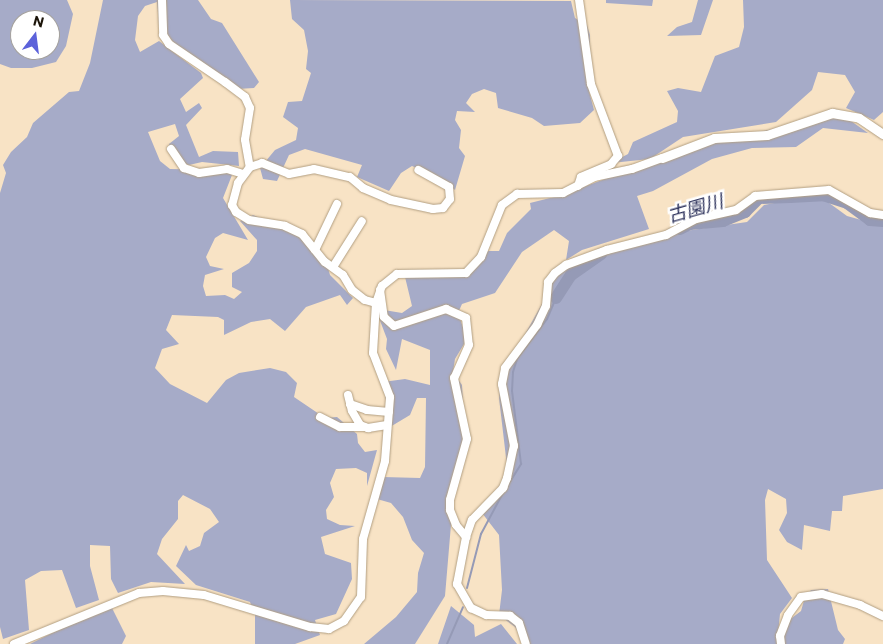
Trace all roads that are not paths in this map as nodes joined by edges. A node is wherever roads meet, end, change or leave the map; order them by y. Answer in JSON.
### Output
{"nodes":[{"id":1,"x":162,"y":0,"type":"edge"},
{"id":2,"x":579,"y":0,"type":"edge"},
{"id":3,"x":883,"y":134,"type":"edge"},
{"id":4,"x":171,"y":149,"type":"dead end"},
{"id":5,"x":662,"y":158,"type":"joint"},
{"id":6,"x":250,"y":167,"type":"junction"},
{"id":7,"x":418,"y":170,"type":"dead end"},
{"id":8,"x":243,"y":174,"type":"junction"},
{"id":9,"x":578,"y":186,"type":"junction"},
{"id":10,"x":337,"y":204,"type":"dead end"},
{"id":11,"x":883,"y":214,"type":"edge"},
{"id":12,"x":362,"y":221,"type":"dead end"},
{"id":13,"x":315,"y":250,"type":"junction"},
{"id":14,"x":333,"y":267,"type":"junction"},
{"id":15,"x":380,"y":290,"type":"junction"},
{"id":16,"x":376,"y":303,"type":"junction"},
{"id":17,"x":348,"y":395,"type":"dead end"},
{"id":18,"x":350,"y":404,"type":"junction"},
{"id":19,"x":389,"y":412,"type":"junction"},
{"id":20,"x":320,"y":417,"type":"dead end"},
{"id":21,"x":387,"y":425,"type":"junction"},
{"id":22,"x":364,"y":427,"type":"junction"},
{"id":23,"x":466,"y":537,"type":"junction"},
{"id":24,"x":883,"y":616,"type":"edge"},
{"id":25,"x":14,"y":644,"type":"edge"},
{"id":26,"x":526,"y":644,"type":"edge"},
{"id":27,"x":781,"y":644,"type":"edge"}],
"edges":[{"from":1,"to":6,"type":"street"},
{"from":2,"to":9,"type":"street"},
{"from":3,"to":5,"type":"street"},
{"from":4,"to":8,"type":"street"},
{"from":5,"to":9,"type":"street"},
{"from":6,"to":7,"type":"street"},
{"from":6,"to":8,"type":"street"},
{"from":8,"to":13,"type":"street"},
{"from":9,"to":15,"type":"street"},
{"from":10,"to":13,"type":"street"},
{"from":11,"to":23,"type":"street"},
{"from":12,"to":14,"type":"street"},
{"from":13,"to":14,"type":"street"},
{"from":14,"to":16,"type":"street"},
{"from":15,"to":16,"type":"street"},
{"from":15,"to":23,"type":"street"},
{"from":16,"to":19,"type":"street"},
{"from":17,"to":18,"type":"street"},
{"from":18,"to":19,"type":"street"},
{"from":18,"to":22,"type":"street"},
{"from":19,"to":21,"type":"street"},
{"from":20,"to":22,"type":"street"},
{"from":21,"to":22,"type":"street"},
{"from":21,"to":25,"type":"street"},
{"from":23,"to":26,"type":"street"},
{"from":24,"to":27,"type":"street"}]}
